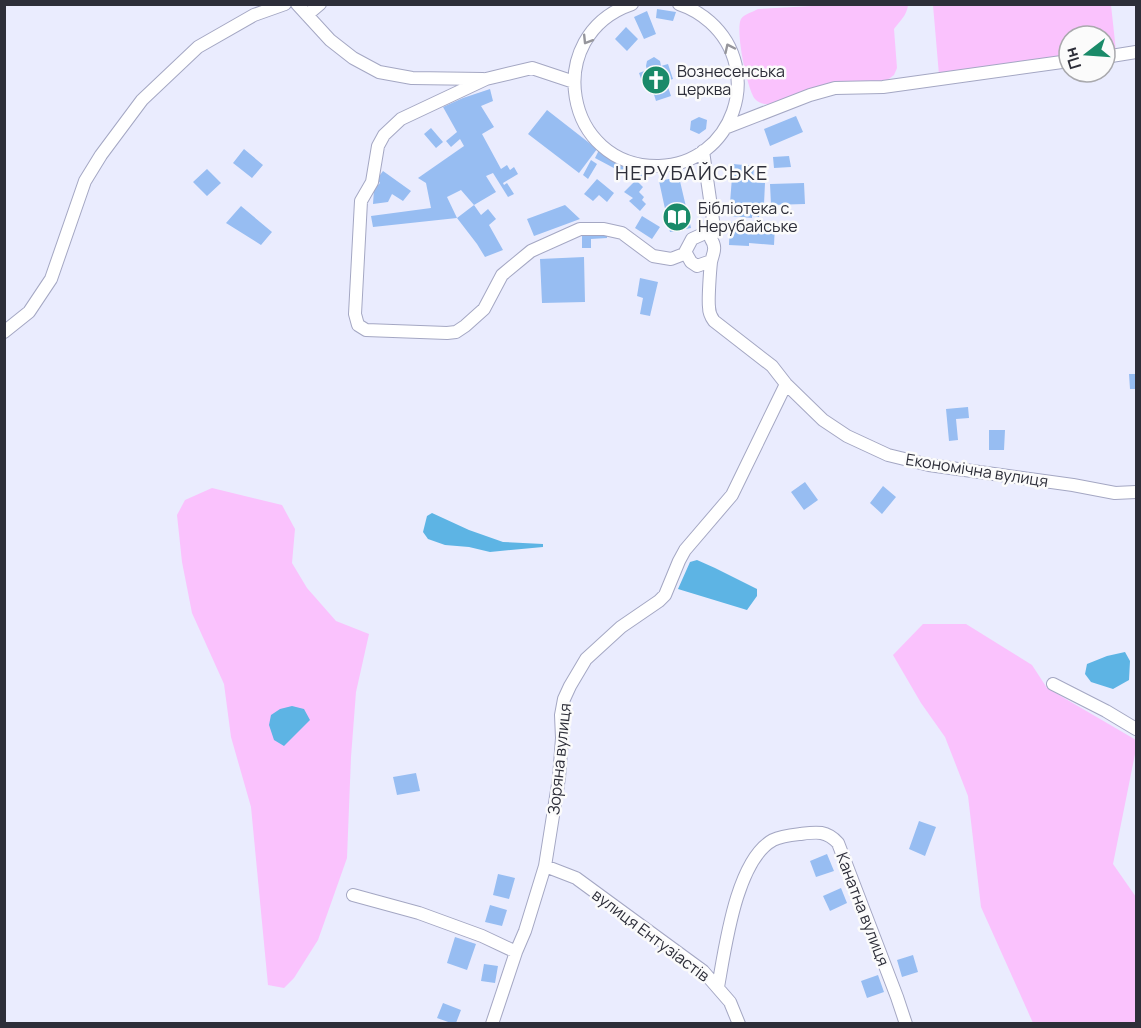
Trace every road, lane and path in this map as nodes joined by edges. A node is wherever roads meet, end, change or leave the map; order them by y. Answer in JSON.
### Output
{"nodes":[{"id":1,"x":285,"y":4,"type":"edge"},
{"id":2,"x":297,"y":4,"type":"edge"},
{"id":3,"x":320,"y":4,"type":"edge"},
{"id":4,"x":632,"y":4,"type":"edge"},
{"id":5,"x":679,"y":4,"type":"edge"},
{"id":6,"x":307,"y":15,"type":"junction"},
{"id":7,"x":1137,"y":52,"type":"edge"},
{"id":8,"x":1117,"y":55,"type":"edge"},
{"id":9,"x":1057,"y":64,"type":"edge"},
{"id":10,"x":486,"y":80,"type":"junction"},
{"id":11,"x":574,"y":82,"type":"junction"},
{"id":12,"x":725,"y":128,"type":"junction"},
{"id":13,"x":703,"y":151,"type":"junction"},
{"id":14,"x":709,"y":233,"type":"junction"},
{"id":15,"x":684,"y":254,"type":"junction"},
{"id":16,"x":711,"y":261,"type":"junction"},
{"id":17,"x":5,"y":332,"type":"edge"},
{"id":18,"x":786,"y":384,"type":"junction"},
{"id":19,"x":1137,"y":492,"type":"edge"},
{"id":20,"x":1053,"y":684,"type":"dead end"},
{"id":21,"x":1137,"y":729,"type":"edge"},
{"id":22,"x":545,"y":866,"type":"junction"},
{"id":23,"x":353,"y":896,"type":"dead end"},
{"id":24,"x":516,"y":952,"type":"junction"},
{"id":25,"x":718,"y":987,"type":"junction"},
{"id":26,"x":492,"y":1023,"type":"edge"},
{"id":27,"x":739,"y":1023,"type":"edge"},
{"id":28,"x":906,"y":1023,"type":"edge"}],
"edges":[{"from":1,"to":17,"type":"street"},
{"from":2,"to":6,"type":"street"},
{"from":3,"to":6,"type":"street"},
{"from":4,"to":11,"type":"street","one_way":true},
{"from":12,"to":5,"type":"street","one_way":true},
{"from":6,"to":10,"type":"street"},
{"from":7,"to":8,"type":"street"},
{"from":9,"to":12,"type":"street"},
{"from":10,"to":11,"type":"street"},
{"from":10,"to":15,"type":"street"},
{"from":11,"to":13,"type":"street"},
{"from":12,"to":13,"type":"street"},
{"from":13,"to":14,"type":"street","name":"Економічна вулиця"},
{"from":14,"to":15,"type":"street"},
{"from":14,"to":16,"type":"street","name":"Економічна вулиця"},
{"from":15,"to":16,"type":"street"},
{"from":16,"to":18,"type":"street","name":"Економічна вулиця"},
{"from":18,"to":19,"type":"street","name":"Економічна вулиця"},
{"from":18,"to":22,"type":"street","name":"Зоряна вулиця"},
{"from":20,"to":21,"type":"street"},
{"from":22,"to":24,"type":"street","name":"Зоряна вулиця"},
{"from":22,"to":25,"type":"street","name":"вулиця Ентузіастів"},
{"from":23,"to":24,"type":"street"},
{"from":24,"to":26,"type":"street","name":"Зоряна вулиця"},
{"from":25,"to":27,"type":"street","name":"вулиця Ентузіастів"},
{"from":25,"to":28,"type":"street","name":"Канатна вулиця"}]}
